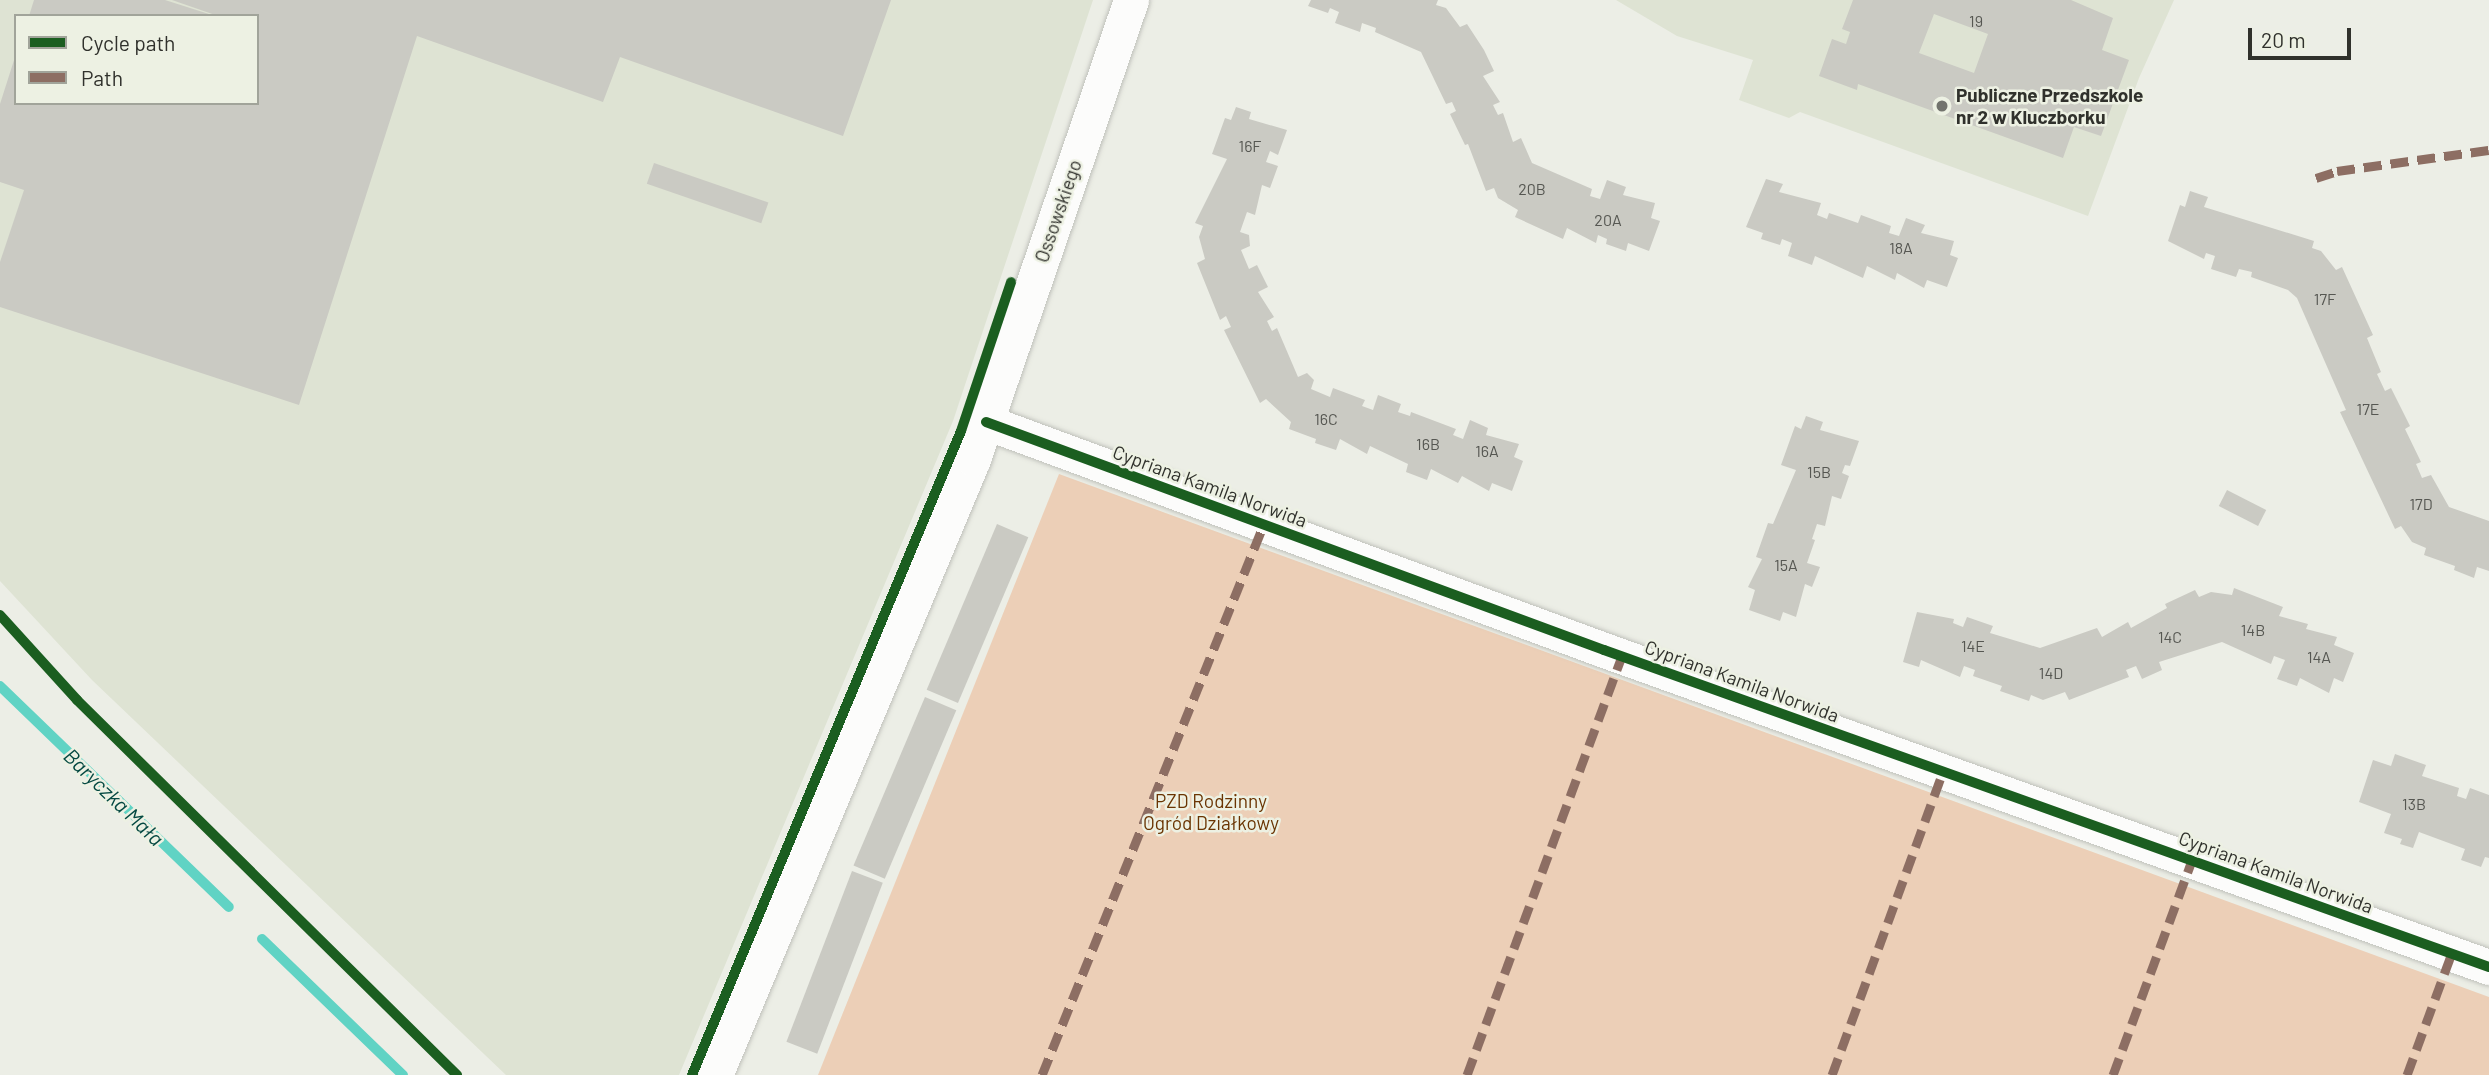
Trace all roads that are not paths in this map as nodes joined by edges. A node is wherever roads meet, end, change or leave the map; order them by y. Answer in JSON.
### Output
{"nodes":[{"id":1,"x":1131,"y":0,"type":"edge"},
{"id":2,"x":986,"y":422,"type":"junction"},
{"id":3,"x":2489,"y":967,"type":"edge"},
{"id":4,"x":715,"y":1075,"type":"edge"}],
"edges":[{"from":1,"to":2,"type":"street","name":"Ossowskiego"},
{"from":2,"to":3,"type":"street","name":"Cypriana Kamila Norwida"},
{"from":2,"to":4,"type":"street","name":"Ossowskiego"}]}
